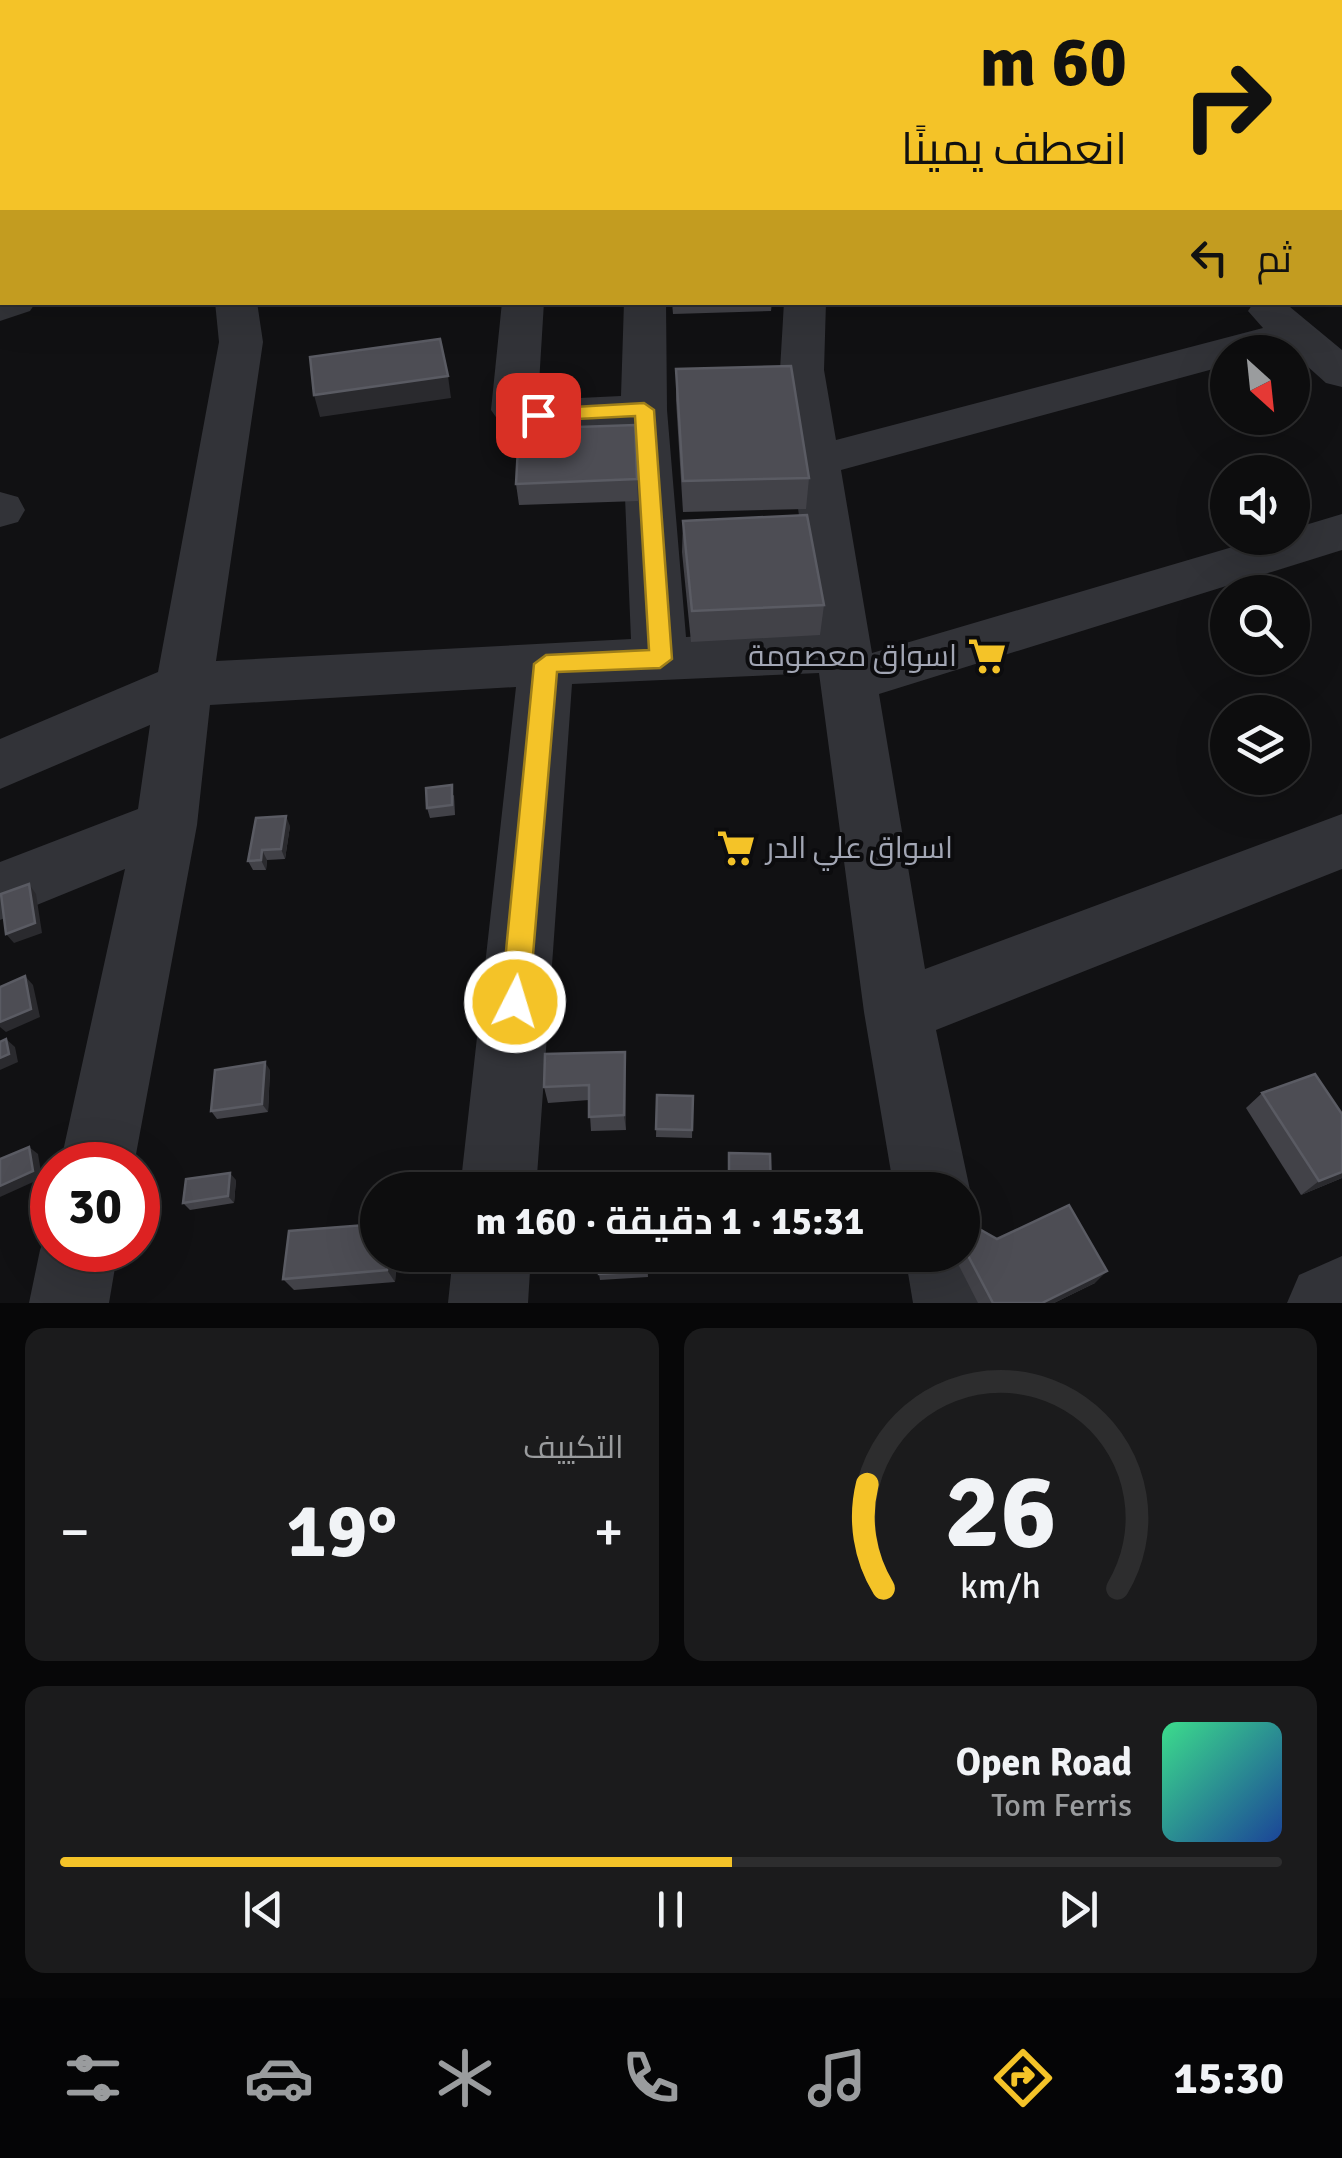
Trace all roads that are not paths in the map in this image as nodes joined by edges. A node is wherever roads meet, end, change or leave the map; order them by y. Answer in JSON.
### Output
{"nodes":[{"id":1,"x":236,"y":305,"type":"edge"},
{"id":2,"x":523,"y":305,"type":"edge"},
{"id":3,"x":645,"y":305,"type":"edge"},
{"id":4,"x":806,"y":305,"type":"edge"},
{"id":5,"x":1263,"y":305,"type":"edge"},
{"id":6,"x":1295,"y":332,"type":"junction"},
{"id":7,"x":1342,"y":373,"type":"edge"},
{"id":8,"x":644,"y":410,"type":"junction"},
{"id":9,"x":815,"y":462,"type":"junction"},
{"id":10,"x":1342,"y":532,"type":"edge"},
{"id":11,"x":660,"y":659,"type":"junction"},
{"id":12,"x":546,"y":664,"type":"junction"},
{"id":13,"x":844,"y":666,"type":"junction"},
{"id":14,"x":184,"y":685,"type":"junction"},
{"id":15,"x":0,"y":765,"type":"edge"},
{"id":16,"x":166,"y":825,"type":"junction"},
{"id":17,"x":1342,"y":841,"type":"edge"},
{"id":18,"x":0,"y":892,"type":"edge"},
{"id":19,"x":898,"y":1012,"type":"junction"},
{"id":20,"x":102,"y":1142,"type":"edge"},
{"id":21,"x":500,"y":1172,"type":"edge"},
{"id":22,"x":929,"y":1172,"type":"edge"},
{"id":23,"x":75,"y":1272,"type":"edge"},
{"id":24,"x":491,"y":1272,"type":"edge"},
{"id":25,"x":947,"y":1272,"type":"edge"},
{"id":26,"x":1342,"y":1296,"type":"edge"},
{"id":27,"x":68,"y":1303,"type":"edge"},
{"id":28,"x":488,"y":1303,"type":"edge"},
{"id":29,"x":953,"y":1303,"type":"edge"},
{"id":30,"x":1327,"y":1303,"type":"edge"}],
"edges":[{"from":1,"to":14,"type":"street"},
{"from":2,"to":8,"type":"street"},
{"from":3,"to":8,"type":"street"},
{"from":4,"to":9,"type":"street"},
{"from":5,"to":6,"type":"street"},
{"from":6,"to":7,"type":"street"},
{"from":6,"to":9,"type":"street"},
{"from":8,"to":11,"type":"street"},
{"from":9,"to":13,"type":"street"},
{"from":10,"to":13,"type":"street"},
{"from":11,"to":12,"type":"street"},
{"from":11,"to":13,"type":"street"},
{"from":12,"to":14,"type":"street"},
{"from":12,"to":21,"type":"street"},
{"from":13,"to":19,"type":"street"},
{"from":14,"to":15,"type":"street"},
{"from":14,"to":16,"type":"street"},
{"from":16,"to":18,"type":"street"},
{"from":16,"to":20,"type":"street"},
{"from":17,"to":19,"type":"street"},
{"from":19,"to":22,"type":"street"},
{"from":23,"to":27,"type":"street"},
{"from":24,"to":28,"type":"street"},
{"from":25,"to":29,"type":"street"},
{"from":26,"to":30,"type":"street"}]}
